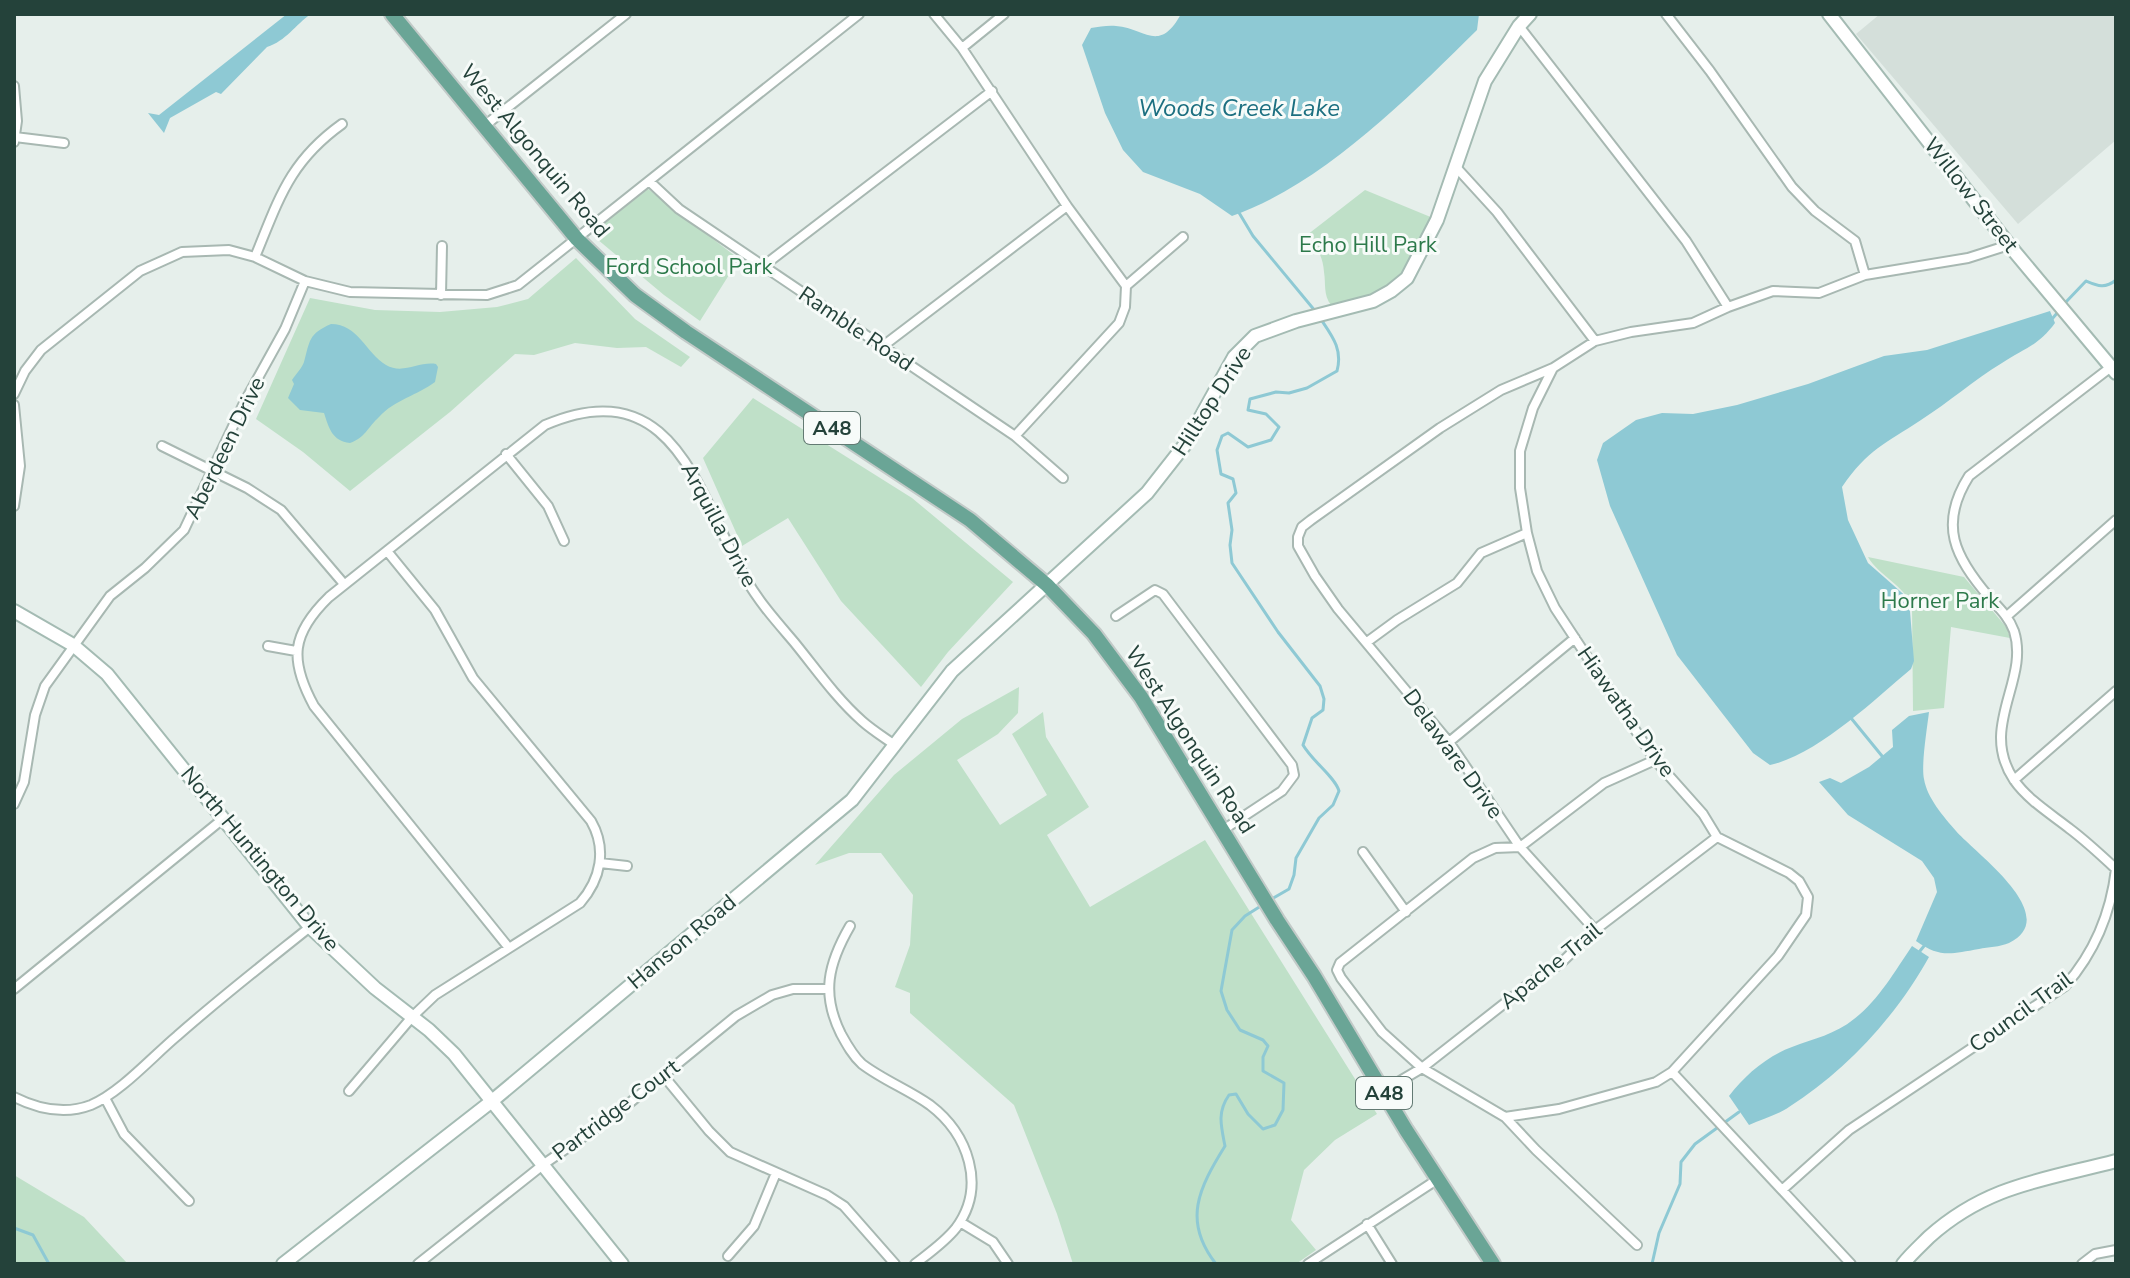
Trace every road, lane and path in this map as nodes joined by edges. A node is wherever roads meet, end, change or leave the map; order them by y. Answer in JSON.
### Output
{"nodes":[{"id":1,"x":392,"y":14,"type":"edge"},
{"id":2,"x":626,"y":14,"type":"edge"},
{"id":3,"x":934,"y":14,"type":"edge"},
{"id":4,"x":1004,"y":14,"type":"edge"},
{"id":5,"x":1530,"y":14,"type":"edge"},
{"id":6,"x":1666,"y":14,"type":"edge"},
{"id":7,"x":1829,"y":14,"type":"edge"},
{"id":8,"x":857,"y":15,"type":"edge"},
{"id":9,"x":1519,"y":26,"type":"junction"},
{"id":10,"x":962,"y":48,"type":"junction"},
{"id":11,"x":14,"y":86,"type":"edge"},
{"id":12,"x":992,"y":91,"type":"junction"},
{"id":13,"x":342,"y":124,"type":"dead end"},
{"id":14,"x":483,"y":127,"type":"junction"},
{"id":15,"x":15,"y":139,"type":"edge"},
{"id":16,"x":64,"y":143,"type":"dead end"},
{"id":17,"x":1455,"y":165,"type":"junction"},
{"id":18,"x":649,"y":181,"type":"junction"},
{"id":19,"x":1067,"y":206,"type":"junction"},
{"id":20,"x":1183,"y":237,"type":"dead end"},
{"id":21,"x":577,"y":239,"type":"junction"},
{"id":22,"x":2009,"y":245,"type":"junction"},
{"id":23,"x":442,"y":246,"type":"dead end"},
{"id":24,"x":255,"y":257,"type":"junction"},
{"id":25,"x":762,"y":267,"type":"junction"},
{"id":26,"x":1865,"y":275,"type":"junction"},
{"id":27,"x":305,"y":281,"type":"junction"},
{"id":28,"x":1126,"y":286,"type":"junction"},
{"id":29,"x":441,"y":295,"type":"junction"},
{"id":30,"x":1728,"y":307,"type":"junction"},
{"id":31,"x":1595,"y":341,"type":"junction"},
{"id":32,"x":883,"y":346,"type":"junction"},
{"id":33,"x":1553,"y":368,"type":"junction"},
{"id":34,"x":2114,"y":370,"type":"edge"},
{"id":35,"x":14,"y":394,"type":"edge"},
{"id":36,"x":14,"y":405,"type":"edge"},
{"id":37,"x":1015,"y":436,"type":"junction"},
{"id":38,"x":162,"y":446,"type":"dead end"},
{"id":39,"x":506,"y":454,"type":"junction"},
{"id":40,"x":212,"y":470,"type":"junction"},
{"id":41,"x":1063,"y":478,"type":"dead end"},
{"id":42,"x":14,"y":506,"type":"edge"},
{"id":43,"x":2116,"y":520,"type":"edge"},
{"id":44,"x":1527,"y":533,"type":"junction"},
{"id":45,"x":564,"y":541,"type":"dead end"},
{"id":46,"x":387,"y":551,"type":"junction"},
{"id":47,"x":344,"y":584,"type":"junction"},
{"id":48,"x":1047,"y":585,"type":"junction"},
{"id":49,"x":14,"y":611,"type":"edge"},
{"id":50,"x":1116,"y":616,"type":"dead end"},
{"id":51,"x":2007,"y":616,"type":"junction"},
{"id":52,"x":1575,"y":638,"type":"junction"},
{"id":53,"x":1367,"y":642,"type":"junction"},
{"id":54,"x":73,"y":645,"type":"junction"},
{"id":55,"x":268,"y":646,"type":"dead end"},
{"id":56,"x":296,"y":651,"type":"junction"},
{"id":57,"x":2116,"y":691,"type":"edge"},
{"id":58,"x":1449,"y":742,"type":"junction"},
{"id":59,"x":896,"y":746,"type":"junction"},
{"id":60,"x":1655,"y":760,"type":"junction"},
{"id":61,"x":2014,"y":780,"type":"junction"},
{"id":62,"x":14,"y":804,"type":"edge"},
{"id":63,"x":224,"y":818,"type":"junction"},
{"id":64,"x":1223,"y":830,"type":"junction"},
{"id":65,"x":1717,"y":837,"type":"junction"},
{"id":66,"x":1520,"y":847,"type":"junction"},
{"id":67,"x":1363,"y":852,"type":"dead end"},
{"id":68,"x":600,"y":863,"type":"junction"},
{"id":69,"x":627,"y":866,"type":"dead end"},
{"id":70,"x":2116,"y":869,"type":"edge"},
{"id":71,"x":1406,"y":912,"type":"junction"},
{"id":72,"x":850,"y":926,"type":"dead end"},
{"id":73,"x":310,"y":927,"type":"junction"},
{"id":74,"x":1595,"y":930,"type":"junction"},
{"id":75,"x":509,"y":948,"type":"junction"},
{"id":76,"x":14,"y":989,"type":"edge"},
{"id":77,"x":827,"y":989,"type":"junction"},
{"id":78,"x":412,"y":1017,"type":"junction"},
{"id":79,"x":1422,"y":1068,"type":"junction"},
{"id":80,"x":1672,"y":1072,"type":"junction"},
{"id":81,"x":663,"y":1075,"type":"junction"},
{"id":82,"x":349,"y":1091,"type":"dead end"},
{"id":83,"x":1383,"y":1091,"type":"junction"},
{"id":84,"x":14,"y":1097,"type":"edge"},
{"id":85,"x":105,"y":1098,"type":"junction"},
{"id":86,"x":492,"y":1101,"type":"junction"},
{"id":87,"x":1505,"y":1117,"type":"junction"},
{"id":88,"x":2116,"y":1161,"type":"edge"},
{"id":89,"x":544,"y":1164,"type":"junction"},
{"id":90,"x":776,"y":1173,"type":"junction"},
{"id":91,"x":1438,"y":1179,"type":"junction"},
{"id":92,"x":1782,"y":1190,"type":"junction"},
{"id":93,"x":189,"y":1201,"type":"dead end"},
{"id":94,"x":960,"y":1222,"type":"junction"},
{"id":95,"x":1367,"y":1224,"type":"junction"},
{"id":96,"x":1637,"y":1245,"type":"dead end"},
{"id":97,"x":2116,"y":1250,"type":"edge"},
{"id":98,"x":728,"y":1256,"type":"dead end"},
{"id":99,"x":619,"y":1263,"type":"edge"},
{"id":100,"x":283,"y":1264,"type":"edge"},
{"id":101,"x":418,"y":1264,"type":"edge"},
{"id":102,"x":895,"y":1264,"type":"edge"},
{"id":103,"x":915,"y":1264,"type":"edge"},
{"id":104,"x":1008,"y":1264,"type":"edge"},
{"id":105,"x":1308,"y":1264,"type":"edge"},
{"id":106,"x":1392,"y":1264,"type":"edge"},
{"id":107,"x":1493,"y":1264,"type":"edge"},
{"id":108,"x":1851,"y":1264,"type":"edge"},
{"id":109,"x":1903,"y":1264,"type":"edge"},
{"id":110,"x":2082,"y":1264,"type":"edge"}],
"edges":[{"from":1,"to":14,"type":"main road","name":"West Algonquin Road","number":"A48"},
{"from":2,"to":14,"type":"street"},
{"from":3,"to":10,"type":"street"},
{"from":4,"to":10,"type":"street"},
{"from":5,"to":9,"type":"street","name":"Hilltop Drive"},
{"from":6,"to":26,"type":"street"},
{"from":7,"to":22,"type":"street","name":"Willow Street"},
{"from":8,"to":18,"type":"street"},
{"from":9,"to":17,"type":"street","name":"Hilltop Drive"},
{"from":9,"to":30,"type":"street"},
{"from":10,"to":12,"type":"street"},
{"from":11,"to":15,"type":"street"},
{"from":12,"to":19,"type":"street"},
{"from":12,"to":25,"type":"street"},
{"from":13,"to":24,"type":"street"},
{"from":14,"to":21,"type":"main road","name":"West Algonquin Road","number":"A48"},
{"from":15,"to":16,"type":"street"},
{"from":17,"to":31,"type":"street"},
{"from":17,"to":48,"type":"street","name":"Hilltop Drive"},
{"from":18,"to":21,"type":"street"},
{"from":18,"to":25,"type":"street","name":"Ramble Road"},
{"from":19,"to":28,"type":"street"},
{"from":19,"to":32,"type":"street"},
{"from":20,"to":28,"type":"street"},
{"from":21,"to":29,"type":"street"},
{"from":21,"to":48,"type":"main road","name":"West Algonquin Road","number":"A48"},
{"from":22,"to":26,"type":"street"},
{"from":22,"to":34,"type":"street","name":"Willow Street"},
{"from":23,"to":29,"type":"street"},
{"from":24,"to":27,"type":"street"},
{"from":24,"to":35,"type":"street"},
{"from":25,"to":32,"type":"street","name":"Ramble Road"},
{"from":26,"to":30,"type":"street"},
{"from":27,"to":29,"type":"street"},
{"from":27,"to":40,"type":"street","name":"Aberdeen Drive"},
{"from":28,"to":37,"type":"street"},
{"from":30,"to":31,"type":"street"},
{"from":31,"to":33,"type":"street"},
{"from":32,"to":37,"type":"street","name":"Ramble Road"},
{"from":33,"to":44,"type":"street","name":"Hiawatha Drive"},
{"from":33,"to":53,"type":"street","name":"Delaware Drive"},
{"from":34,"to":51,"type":"street"},
{"from":36,"to":42,"type":"street"},
{"from":37,"to":41,"type":"street","name":"Ramble Road"},
{"from":38,"to":40,"type":"street"},
{"from":39,"to":45,"type":"street"},
{"from":39,"to":46,"type":"street","name":"Arquilla Drive"},
{"from":39,"to":59,"type":"street","name":"Arquilla Drive"},
{"from":40,"to":47,"type":"street"},
{"from":40,"to":54,"type":"street","name":"Aberdeen Drive"},
{"from":43,"to":51,"type":"street"},
{"from":44,"to":52,"type":"street","name":"Hiawatha Drive"},
{"from":44,"to":53,"type":"street"},
{"from":46,"to":47,"type":"street","name":"Arquilla Drive"},
{"from":46,"to":68,"type":"street"},
{"from":47,"to":56,"type":"street","name":"Arquilla Drive"},
{"from":48,"to":59,"type":"street","name":"Hanson Road"},
{"from":48,"to":64,"type":"main road","name":"West Algonquin Road","number":"A48"},
{"from":49,"to":54,"type":"street","name":"North Huntington Drive"},
{"from":50,"to":64,"type":"street"},
{"from":51,"to":61,"type":"street","name":"Council Trail"},
{"from":52,"to":58,"type":"street"},
{"from":52,"to":60,"type":"street","name":"Hiawatha Drive"},
{"from":53,"to":58,"type":"street","name":"Delaware Drive"},
{"from":54,"to":62,"type":"street","name":"Aberdeen Drive"},
{"from":54,"to":63,"type":"street","name":"North Huntington Drive"},
{"from":55,"to":56,"type":"street"},
{"from":56,"to":75,"type":"street"},
{"from":57,"to":61,"type":"street"},
{"from":58,"to":66,"type":"street","name":"Delaware Drive"},
{"from":59,"to":86,"type":"street","name":"Hanson Road"},
{"from":60,"to":65,"type":"street","name":"Hiawatha Drive"},
{"from":60,"to":66,"type":"street"},
{"from":61,"to":70,"type":"street","name":"Council Trail"},
{"from":63,"to":73,"type":"street","name":"North Huntington Drive"},
{"from":63,"to":76,"type":"street"},
{"from":64,"to":83,"type":"main road","name":"West Algonquin Road","number":"A48"},
{"from":65,"to":74,"type":"street","name":"Apache Trail"},
{"from":65,"to":80,"type":"street","name":"Hiawatha Drive"},
{"from":66,"to":71,"type":"street"},
{"from":66,"to":74,"type":"street","name":"Delaware Drive"},
{"from":67,"to":71,"type":"street"},
{"from":68,"to":69,"type":"street"},
{"from":68,"to":75,"type":"street"},
{"from":70,"to":92,"type":"street","name":"Council Trail"},
{"from":71,"to":79,"type":"street"},
{"from":72,"to":77,"type":"street"},
{"from":73,"to":78,"type":"street","name":"North Huntington Drive"},
{"from":73,"to":85,"type":"street"},
{"from":74,"to":79,"type":"street","name":"Apache Trail"},
{"from":75,"to":78,"type":"street"},
{"from":77,"to":81,"type":"street","name":"Partridge Court"},
{"from":77,"to":94,"type":"street"},
{"from":78,"to":82,"type":"street"},
{"from":78,"to":86,"type":"street","name":"North Huntington Drive"},
{"from":79,"to":83,"type":"street","name":"Apache Trail"},
{"from":79,"to":87,"type":"street"},
{"from":80,"to":87,"type":"street","name":"Hiawatha Drive"},
{"from":80,"to":92,"type":"street"},
{"from":81,"to":89,"type":"street","name":"Partridge Court"},
{"from":81,"to":90,"type":"street"},
{"from":83,"to":91,"type":"main road","name":"West Algonquin Road","number":"A48"},
{"from":84,"to":85,"type":"street"},
{"from":85,"to":93,"type":"street"},
{"from":86,"to":89,"type":"street","name":"North Huntington Drive"},
{"from":86,"to":100,"type":"street","name":"Hanson Road"},
{"from":87,"to":96,"type":"street"},
{"from":88,"to":109,"type":"street"},
{"from":89,"to":99,"type":"street","name":"North Huntington Drive"},
{"from":89,"to":101,"type":"street","name":"Partridge Court"},
{"from":90,"to":98,"type":"street"},
{"from":90,"to":102,"type":"street"},
{"from":91,"to":95,"type":"street"},
{"from":91,"to":107,"type":"main road","name":"West Algonquin Road","number":"A48"},
{"from":92,"to":108,"type":"street"},
{"from":94,"to":103,"type":"street"},
{"from":94,"to":104,"type":"street"},
{"from":95,"to":105,"type":"street"},
{"from":95,"to":106,"type":"street"},
{"from":97,"to":110,"type":"street"}]}
